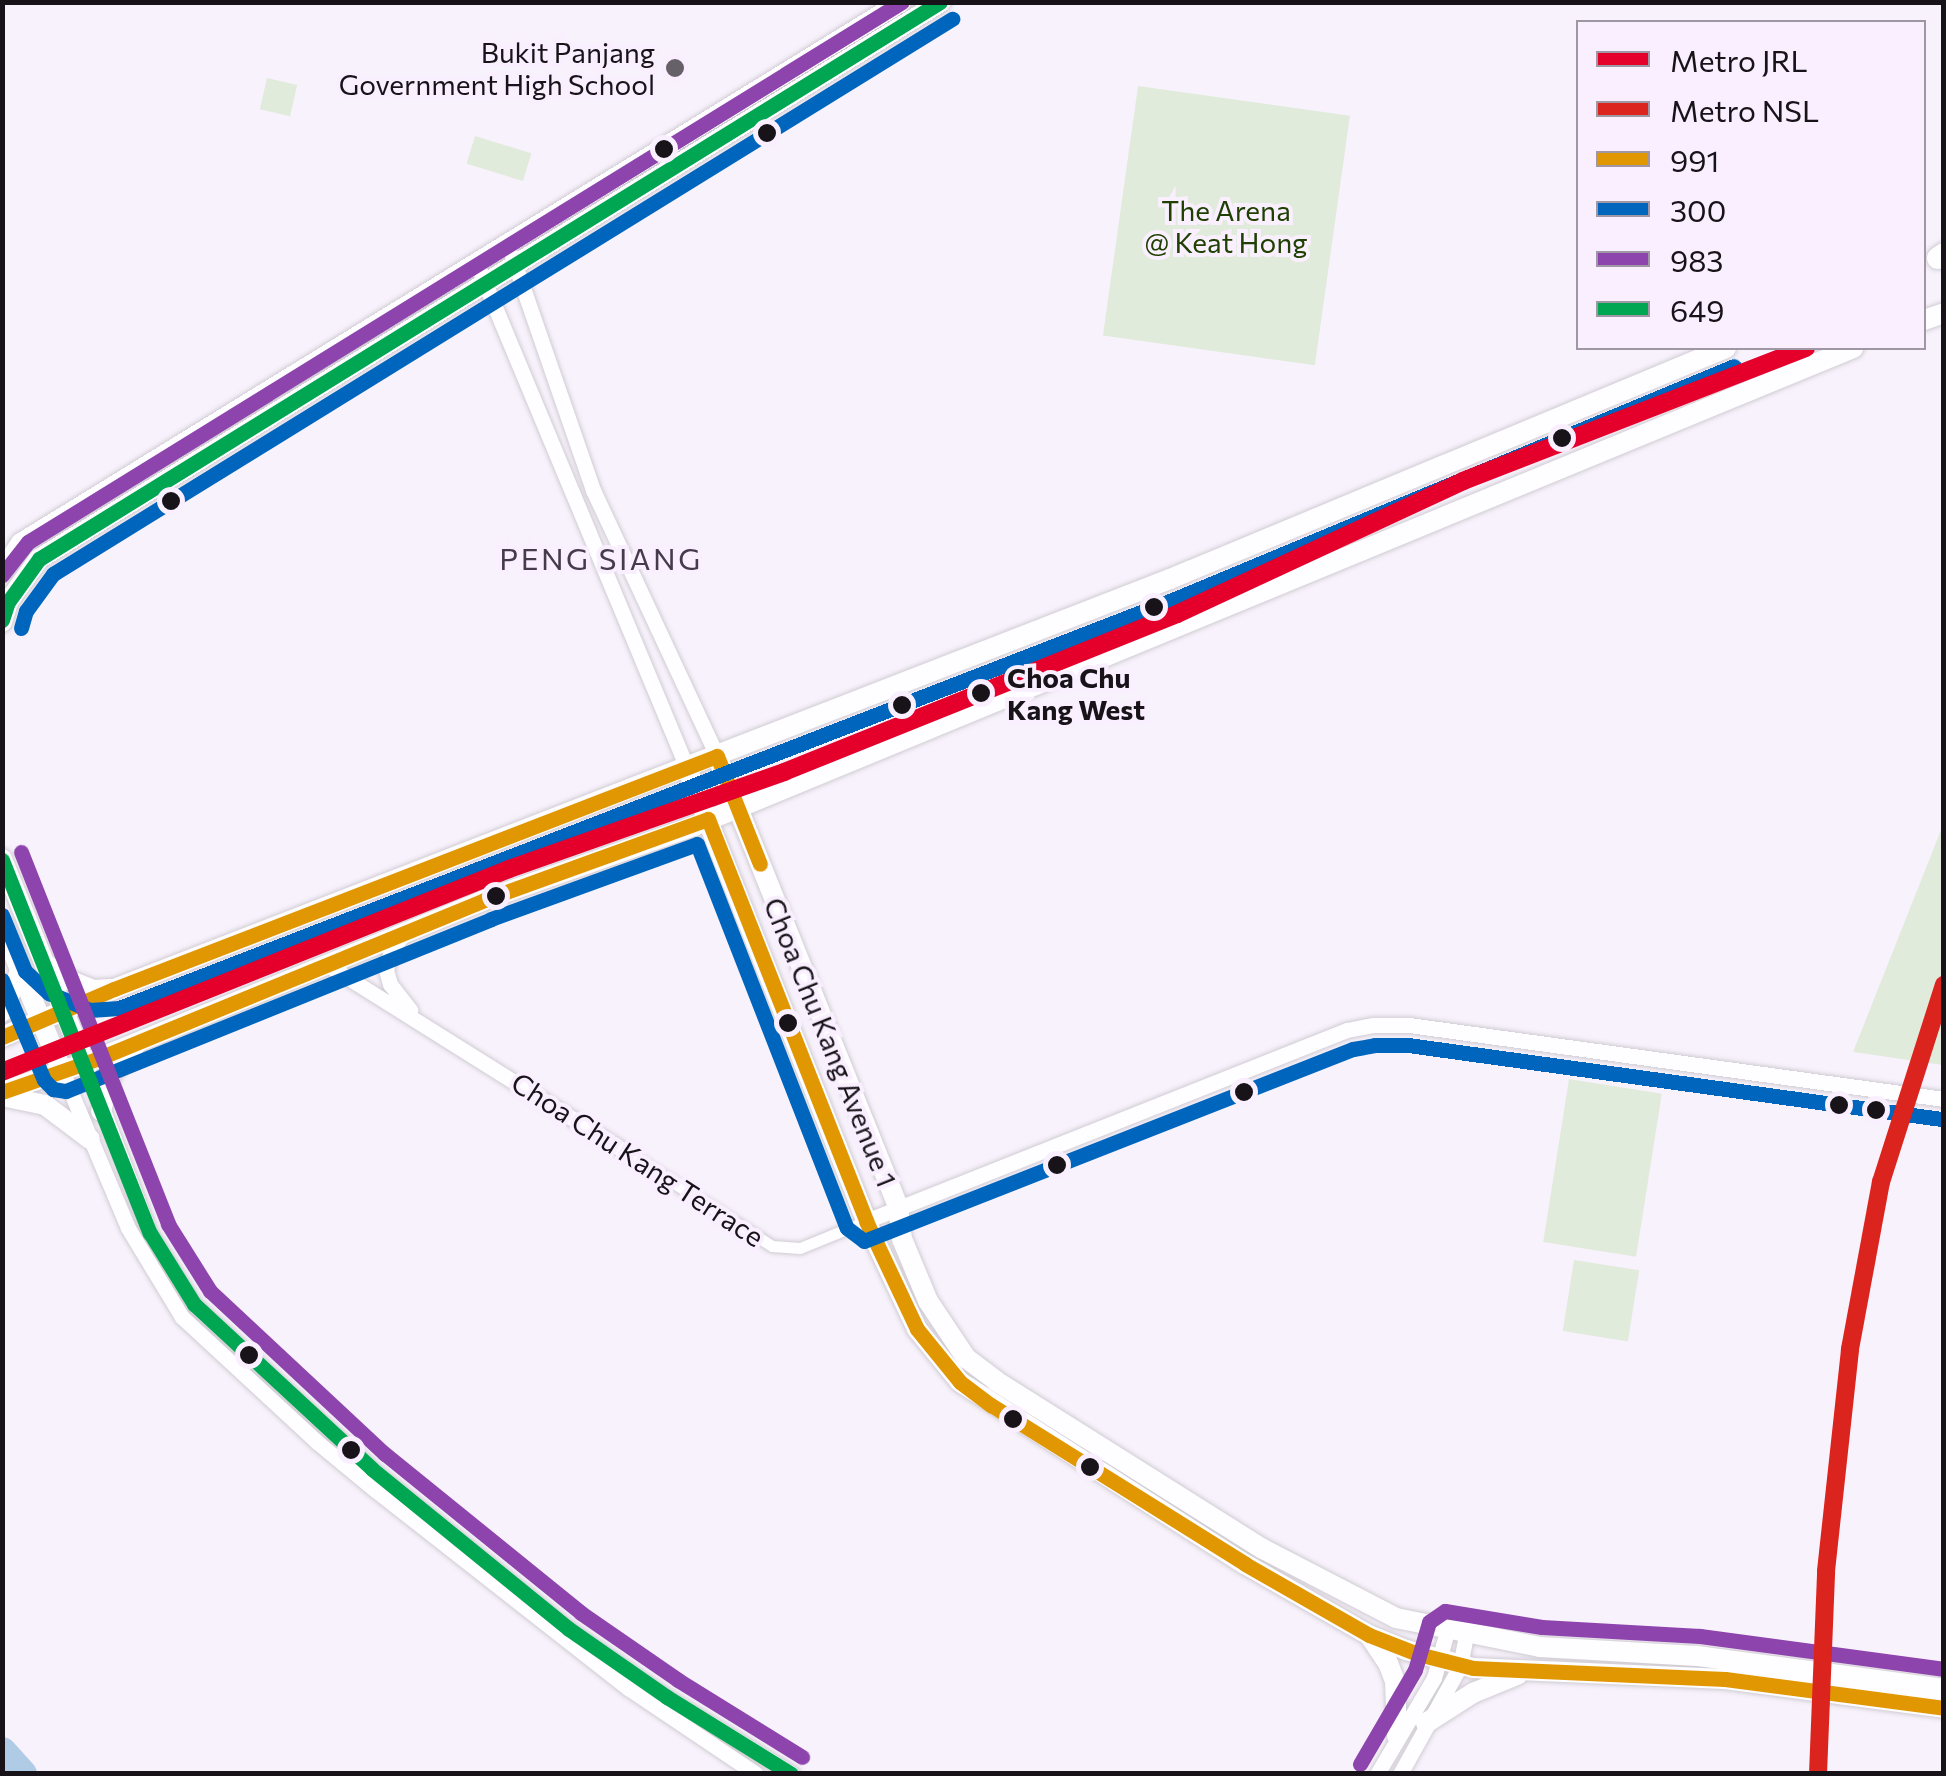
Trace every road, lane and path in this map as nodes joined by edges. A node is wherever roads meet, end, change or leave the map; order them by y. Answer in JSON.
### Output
{"nodes":[{"id":1,"x":901,"y":2,"type":"edge"},
{"id":2,"x":941,"y":2,"type":"edge"},
{"id":3,"x":508,"y":244,"type":"junction"},
{"id":4,"x":478,"y":264,"type":"junction"},
{"id":5,"x":515,"y":266,"type":"junction"},
{"id":6,"x":486,"y":285,"type":"junction"},
{"id":7,"x":1721,"y":350,"type":"edge"},
{"id":8,"x":1848,"y":350,"type":"edge"},
{"id":9,"x":2,"y":571,"type":"edge"},
{"id":10,"x":2,"y":622,"type":"edge"},
{"id":11,"x":717,"y":756,"type":"junction"},
{"id":12,"x":687,"y":768,"type":"junction"},
{"id":13,"x":738,"y":808,"type":"junction"},
{"id":14,"x":708,"y":819,"type":"junction"},
{"id":15,"x":2,"y":859,"type":"edge"},
{"id":16,"x":2,"y":926,"type":"edge"},
{"id":17,"x":407,"y":931,"type":"junction"},
{"id":18,"x":42,"y":960,"type":"junction"},
{"id":19,"x":326,"y":964,"type":"junction"},
{"id":20,"x":20,"y":972,"type":"junction"},
{"id":21,"x":114,"y":989,"type":"junction"},
{"id":22,"x":62,"y":1011,"type":"junction"},
{"id":23,"x":2,"y":1012,"type":"edge"},
{"id":24,"x":419,"y":1020,"type":"junction"},
{"id":25,"x":40,"y":1021,"type":"junction"},
{"id":26,"x":158,"y":1034,"type":"junction"},
{"id":27,"x":2,"y":1037,"type":"edge"},
{"id":28,"x":85,"y":1063,"type":"junction"},
{"id":29,"x":62,"y":1070,"type":"junction"},
{"id":30,"x":2,"y":1094,"type":"edge"},
{"id":31,"x":1944,"y":1099,"type":"edge"},
{"id":32,"x":101,"y":1111,"type":"junction"},
{"id":33,"x":90,"y":1139,"type":"junction"},
{"id":34,"x":635,"y":1158,"type":"joint"},
{"id":35,"x":136,"y":1198,"type":"junction"},
{"id":36,"x":118,"y":1206,"type":"junction"},
{"id":37,"x":898,"y":1208,"type":"junction"},
{"id":38,"x":866,"y":1221,"type":"junction"},
{"id":39,"x":1457,"y":1633,"type":"junction"},
{"id":40,"x":1369,"y":1635,"type":"junction"},
{"id":41,"x":1573,"y":1650,"type":"junction"},
{"id":42,"x":1451,"y":1664,"type":"junction"},
{"id":43,"x":1533,"y":1670,"type":"junction"},
{"id":44,"x":1591,"y":1672,"type":"junction"},
{"id":45,"x":1766,"y":1674,"type":"junction"},
{"id":46,"x":1874,"y":1687,"type":"junction"},
{"id":47,"x":1944,"y":1690,"type":"edge"},
{"id":48,"x":1944,"y":1708,"type":"edge"},
{"id":49,"x":1426,"y":1723,"type":"junction"},
{"id":50,"x":706,"y":1730,"type":"junction"},
{"id":51,"x":1398,"y":1736,"type":"junction"},
{"id":52,"x":756,"y":1774,"type":"edge"},
{"id":53,"x":792,"y":1774,"type":"edge"},
{"id":54,"x":1377,"y":1774,"type":"edge"},
{"id":55,"x":1400,"y":1774,"type":"edge"}],
"edges":[{"from":1,"to":3,"type":"street"},
{"from":2,"to":5,"type":"street"},
{"from":3,"to":4,"type":"street"},
{"from":3,"to":5,"type":"street","name":"Choa Chu Kang Avenue 1"},
{"from":4,"to":6,"type":"street","name":"Choa Chu Kang Avenue 1"},
{"from":4,"to":9,"type":"street"},
{"from":5,"to":6,"type":"street"},
{"from":5,"to":11,"type":"street","name":"Choa Chu Kang Avenue 1"},
{"from":6,"to":10,"type":"street"},
{"from":6,"to":12,"type":"street","name":"Choa Chu Kang Avenue 1"},
{"from":7,"to":11,"type":"street"},
{"from":8,"to":13,"type":"street"},
{"from":11,"to":12,"type":"street"},
{"from":11,"to":13,"type":"street","name":"Choa Chu Kang Avenue 1"},
{"from":12,"to":14,"type":"street","name":"Choa Chu Kang Avenue 1"},
{"from":12,"to":21,"type":"street"},
{"from":13,"to":14,"type":"street"},
{"from":13,"to":37,"type":"street","name":"Choa Chu Kang Avenue 1"},
{"from":14,"to":17,"type":"street"},
{"from":14,"to":38,"type":"street","name":"Choa Chu Kang Avenue 1"},
{"from":15,"to":18,"type":"street"},
{"from":16,"to":20,"type":"street"},
{"from":17,"to":19,"type":"street"},
{"from":17,"to":24,"type":"street","name":"Choa Chu Kang Terrace"},
{"from":18,"to":21,"type":"street"},
{"from":18,"to":22,"type":"street"},
{"from":19,"to":24,"type":"street","name":"Choa Chu Kang Terrace"},
{"from":19,"to":26,"type":"street"},
{"from":20,"to":23,"type":"street"},
{"from":20,"to":25,"type":"street"},
{"from":21,"to":22,"type":"street"},
{"from":22,"to":25,"type":"street"},
{"from":22,"to":28,"type":"street"},
{"from":24,"to":34,"type":"street","name":"Choa Chu Kang Terrace"},
{"from":25,"to":27,"type":"street"},
{"from":25,"to":29,"type":"street"},
{"from":26,"to":28,"type":"street"},
{"from":26,"to":32,"type":"street"},
{"from":28,"to":29,"type":"street"},
{"from":28,"to":32,"type":"street"},
{"from":29,"to":30,"type":"street"},
{"from":29,"to":33,"type":"street"},
{"from":30,"to":33,"type":"street"},
{"from":31,"to":37,"type":"street"},
{"from":32,"to":35,"type":"street"},
{"from":33,"to":36,"type":"street"},
{"from":34,"to":38,"type":"street","name":"Choa Chu Kang Terrace"},
{"from":35,"to":36,"type":"street"},
{"from":35,"to":50,"type":"street"},
{"from":36,"to":50,"type":"street"},
{"from":37,"to":38,"type":"street"},
{"from":37,"to":39,"type":"street","name":"Choa Chu Kang Avenue 1"},
{"from":38,"to":40,"type":"street","name":"Choa Chu Kang Avenue 1"},
{"from":39,"to":41,"type":"street","name":"Choa Chu Kang Avenue 1"},
{"from":39,"to":42,"type":"street"},
{"from":40,"to":42,"type":"street","name":"Choa Chu Kang Avenue 1"},
{"from":40,"to":51,"type":"street"},
{"from":41,"to":44,"type":"street"},
{"from":41,"to":45,"type":"street","name":"Choa Chu Kang Avenue 1"},
{"from":42,"to":43,"type":"street","name":"Choa Chu Kang Avenue 1"},
{"from":42,"to":49,"type":"street"},
{"from":42,"to":51,"type":"street"},
{"from":43,"to":44,"type":"street","name":"Choa Chu Kang Avenue 1"},
{"from":43,"to":49,"type":"street"},
{"from":44,"to":45,"type":"street","name":"Choa Chu Kang Avenue 1"},
{"from":45,"to":46,"type":"street","name":"Choa Chu Kang Avenue 1"},
{"from":46,"to":47,"type":"street","name":"Choa Chu Kang Avenue 1"},
{"from":46,"to":48,"type":"street","name":"Choa Chu Kang Avenue 1"},
{"from":49,"to":55,"type":"street"},
{"from":50,"to":52,"type":"street"},
{"from":50,"to":53,"type":"street"},
{"from":51,"to":54,"type":"street"}]}
